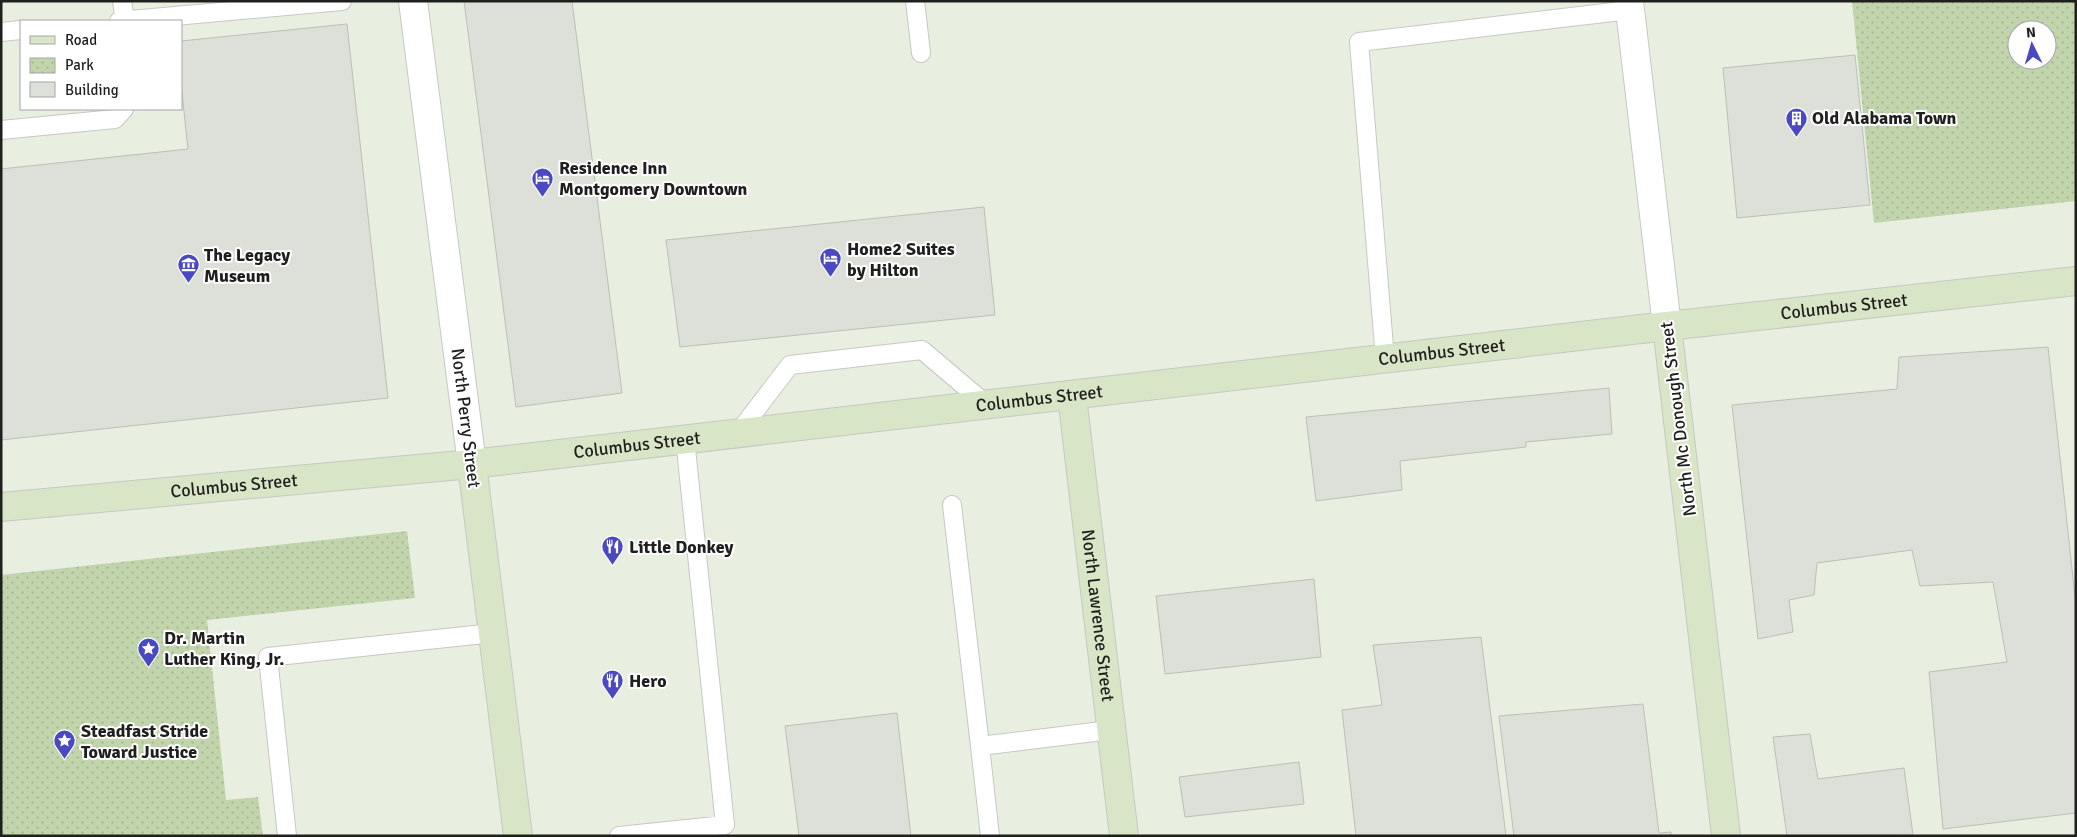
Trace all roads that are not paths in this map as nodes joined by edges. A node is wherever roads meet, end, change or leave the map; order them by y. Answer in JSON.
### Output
{"nodes":[{"id":1,"x":122,"y":1,"type":"edge"},
{"id":2,"x":342,"y":1,"type":"edge"},
{"id":3,"x":413,"y":1,"type":"edge"},
{"id":4,"x":915,"y":1,"type":"edge"},
{"id":5,"x":1630,"y":5,"type":"edge"},
{"id":6,"x":124,"y":20,"type":"edge"},
{"id":7,"x":135,"y":20,"type":"edge"},
{"id":8,"x":20,"y":30,"type":"edge"},
{"id":9,"x":1,"y":32,"type":"edge"},
{"id":10,"x":921,"y":53,"type":"dead end"},
{"id":11,"x":123,"y":110,"type":"edge"},
{"id":12,"x":1,"y":130,"type":"edge"},
{"id":13,"x":2076,"y":281,"type":"edge"},
{"id":14,"x":1667,"y":326,"type":"junction"},
{"id":15,"x":1385,"y":359,"type":"junction"},
{"id":16,"x":1072,"y":396,"type":"junction"},
{"id":17,"x":988,"y":405,"type":"junction"},
{"id":18,"x":738,"y":434,"type":"junction"},
{"id":19,"x":685,"y":439,"type":"junction"},
{"id":20,"x":472,"y":464,"type":"junction"},
{"id":21,"x":952,"y":504,"type":"dead end"},
{"id":22,"x":1,"y":507,"type":"edge"},
{"id":23,"x":493,"y":633,"type":"junction"},
{"id":24,"x":1110,"y":730,"type":"junction"},
{"id":25,"x":980,"y":746,"type":"junction"},
{"id":26,"x":721,"y":829,"type":"edge"},
{"id":27,"x":663,"y":833,"type":"edge"},
{"id":28,"x":287,"y":836,"type":"edge"},
{"id":29,"x":518,"y":836,"type":"edge"},
{"id":30,"x":619,"y":836,"type":"edge"},
{"id":31,"x":990,"y":836,"type":"edge"},
{"id":32,"x":1124,"y":836,"type":"edge"},
{"id":33,"x":1726,"y":836,"type":"edge"}],
"edges":[{"from":1,"to":6,"type":"lane"},
{"from":2,"to":7,"type":"lane"},
{"from":3,"to":20,"type":"street","name":"North Perry Street"},
{"from":4,"to":10,"type":"lane"},
{"from":5,"to":14,"type":"street","name":"North Mc Donough Street"},
{"from":5,"to":15,"type":"lane"},
{"from":8,"to":9,"type":"lane"},
{"from":11,"to":12,"type":"lane"},
{"from":13,"to":14,"type":"main road","name":"Columbus Street"},
{"from":14,"to":15,"type":"main road","name":"Columbus Street"},
{"from":14,"to":33,"type":"main road","name":"North Mc Donough Street"},
{"from":15,"to":16,"type":"main road","name":"Columbus Street"},
{"from":16,"to":17,"type":"main road","name":"Columbus Street"},
{"from":16,"to":24,"type":"main road","name":"North Lawrence Street"},
{"from":17,"to":18,"type":"main road","name":"Columbus Street"},
{"from":17,"to":18,"type":"lane"},
{"from":18,"to":19,"type":"main road","name":"Columbus Street"},
{"from":19,"to":20,"type":"main road","name":"Columbus Street"},
{"from":19,"to":26,"type":"lane"},
{"from":20,"to":22,"type":"main road","name":"Columbus Street"},
{"from":20,"to":23,"type":"main road","name":"North Perry Street"},
{"from":21,"to":25,"type":"lane"},
{"from":23,"to":28,"type":"lane"},
{"from":23,"to":29,"type":"main road","name":"North Perry Street"},
{"from":24,"to":25,"type":"lane"},
{"from":24,"to":32,"type":"main road","name":"North Lawrence Street"},
{"from":25,"to":31,"type":"lane"},
{"from":26,"to":27,"type":"lane"},
{"from":27,"to":30,"type":"lane"}]}
